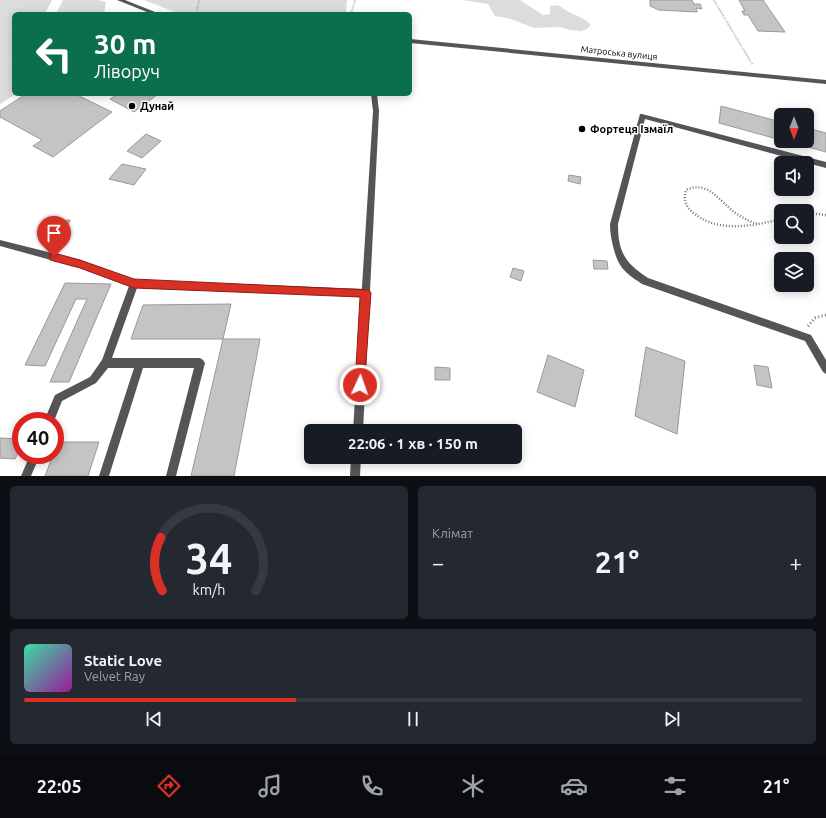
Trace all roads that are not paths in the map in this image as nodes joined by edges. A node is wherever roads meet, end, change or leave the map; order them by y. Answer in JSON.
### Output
{"nodes":[{"id":1,"x":120,"y":0,"type":"edge"},
{"id":2,"x":152,"y":12,"type":"edge"},
{"id":3,"x":412,"y":41,"type":"edge"},
{"id":4,"x":826,"y":82,"type":"edge"},
{"id":5,"x":374,"y":96,"type":"edge"},
{"id":6,"x":826,"y":165,"type":"edge"},
{"id":7,"x":0,"y":243,"type":"edge"},
{"id":8,"x":134,"y":284,"type":"junction"},
{"id":9,"x":366,"y":293,"type":"junction"},
{"id":10,"x":106,"y":363,"type":"junction"},
{"id":11,"x":140,"y":363,"type":"junction"},
{"id":12,"x":826,"y":369,"type":"edge"},
{"id":13,"x":52,"y":412,"type":"edge"},
{"id":14,"x":358,"y":424,"type":"edge"},
{"id":15,"x":31,"y":464,"type":"edge"},
{"id":16,"x":356,"y":464,"type":"edge"},
{"id":17,"x":26,"y":476,"type":"edge"},
{"id":18,"x":104,"y":476,"type":"edge"},
{"id":19,"x":171,"y":476,"type":"edge"},
{"id":20,"x":355,"y":476,"type":"edge"}],
"edges":[{"from":1,"to":2,"type":"street"},
{"from":3,"to":4,"type":"street","name":"Матроська вулиця"},
{"from":5,"to":9,"type":"street"},
{"from":6,"to":12,"type":"street"},
{"from":7,"to":8,"type":"street"},
{"from":8,"to":9,"type":"street"},
{"from":8,"to":10,"type":"street"},
{"from":9,"to":14,"type":"street"},
{"from":10,"to":11,"type":"street"},
{"from":10,"to":13,"type":"street"},
{"from":11,"to":18,"type":"street"},
{"from":11,"to":19,"type":"street"},
{"from":15,"to":17,"type":"street"},
{"from":16,"to":20,"type":"street"}]}
